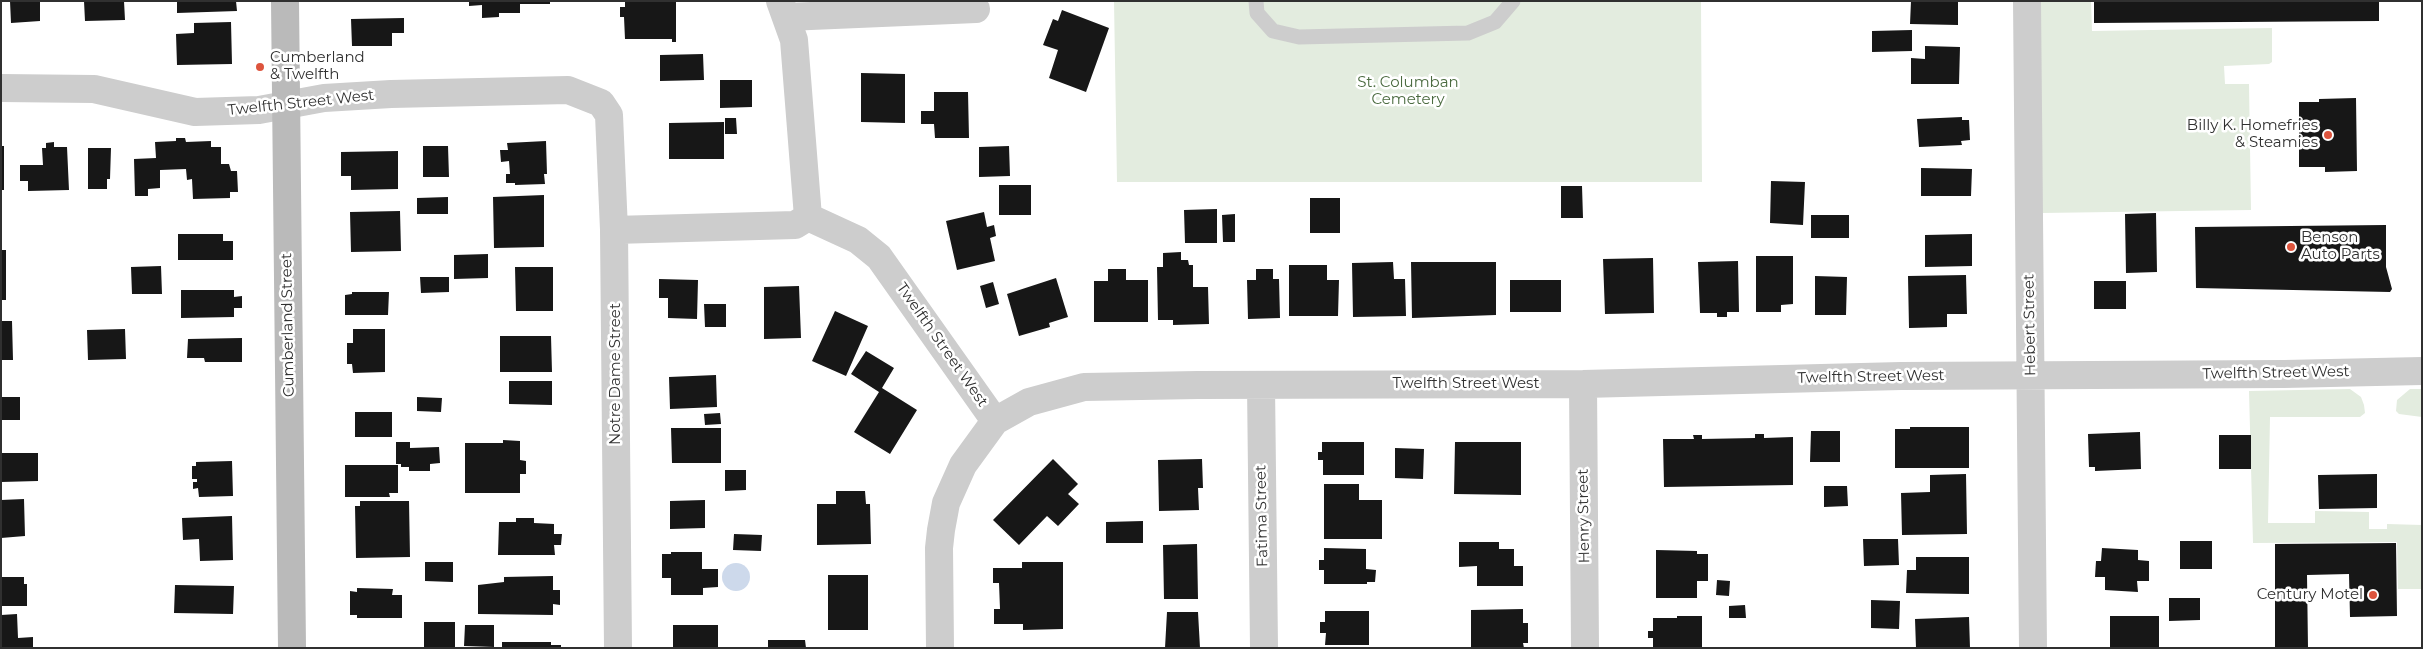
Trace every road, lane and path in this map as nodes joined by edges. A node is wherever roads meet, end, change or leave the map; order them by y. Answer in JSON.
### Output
{"nodes":[{"id":1,"x":285,"y":1,"type":"edge"},
{"id":2,"x":1256,"y":1,"type":"edge"},
{"id":3,"x":1513,"y":1,"type":"edge"},
{"id":4,"x":2027,"y":1,"type":"edge"},
{"id":5,"x":784,"y":9,"type":"edge"},
{"id":6,"x":976,"y":9,"type":"dead end"},
{"id":7,"x":1,"y":88,"type":"edge"},
{"id":8,"x":601,"y":103,"type":"joint"},
{"id":9,"x":286,"y":105,"type":"junction"},
{"id":10,"x":808,"y":217,"type":"junction"},
{"id":11,"x":614,"y":230,"type":"junction"},
{"id":12,"x":2422,"y":371,"type":"edge"},
{"id":13,"x":2030,"y":376,"type":"junction"},
{"id":14,"x":1582,"y":384,"type":"junction"},
{"id":15,"x":1261,"y":385,"type":"junction"},
{"id":16,"x":995,"y":420,"type":"junction"},
{"id":17,"x":292,"y":648,"type":"edge"},
{"id":18,"x":618,"y":648,"type":"edge"},
{"id":19,"x":940,"y":648,"type":"edge"},
{"id":20,"x":1264,"y":648,"type":"edge"},
{"id":21,"x":1586,"y":648,"type":"edge"},
{"id":22,"x":2033,"y":648,"type":"edge"}],
"edges":[{"from":1,"to":9,"type":"street","name":"Cumberland Street"},
{"from":2,"to":3,"type":"lane"},
{"from":4,"to":13,"type":"street","name":"Hebert Street"},
{"from":5,"to":6,"type":"street"},
{"from":5,"to":10,"type":"street"},
{"from":7,"to":9,"type":"street","name":"Twelfth Street West"},
{"from":8,"to":9,"type":"street","name":"Twelfth Street West"},
{"from":8,"to":11,"type":"street","name":"Notre Dame Street"},
{"from":9,"to":17,"type":"street","name":"Cumberland Street"},
{"from":10,"to":11,"type":"street"},
{"from":10,"to":16,"type":"street","name":"Twelfth Street West"},
{"from":11,"to":18,"type":"street","name":"Notre Dame Street"},
{"from":12,"to":13,"type":"street","name":"Twelfth Street West"},
{"from":13,"to":14,"type":"street","name":"Twelfth Street West"},
{"from":13,"to":22,"type":"street","name":"Hebert Street"},
{"from":14,"to":15,"type":"street","name":"Twelfth Street West"},
{"from":14,"to":21,"type":"street","name":"Henry Street"},
{"from":15,"to":16,"type":"street","name":"Twelfth Street West"},
{"from":15,"to":20,"type":"street","name":"Fatima Street"},
{"from":16,"to":19,"type":"street"}]}
